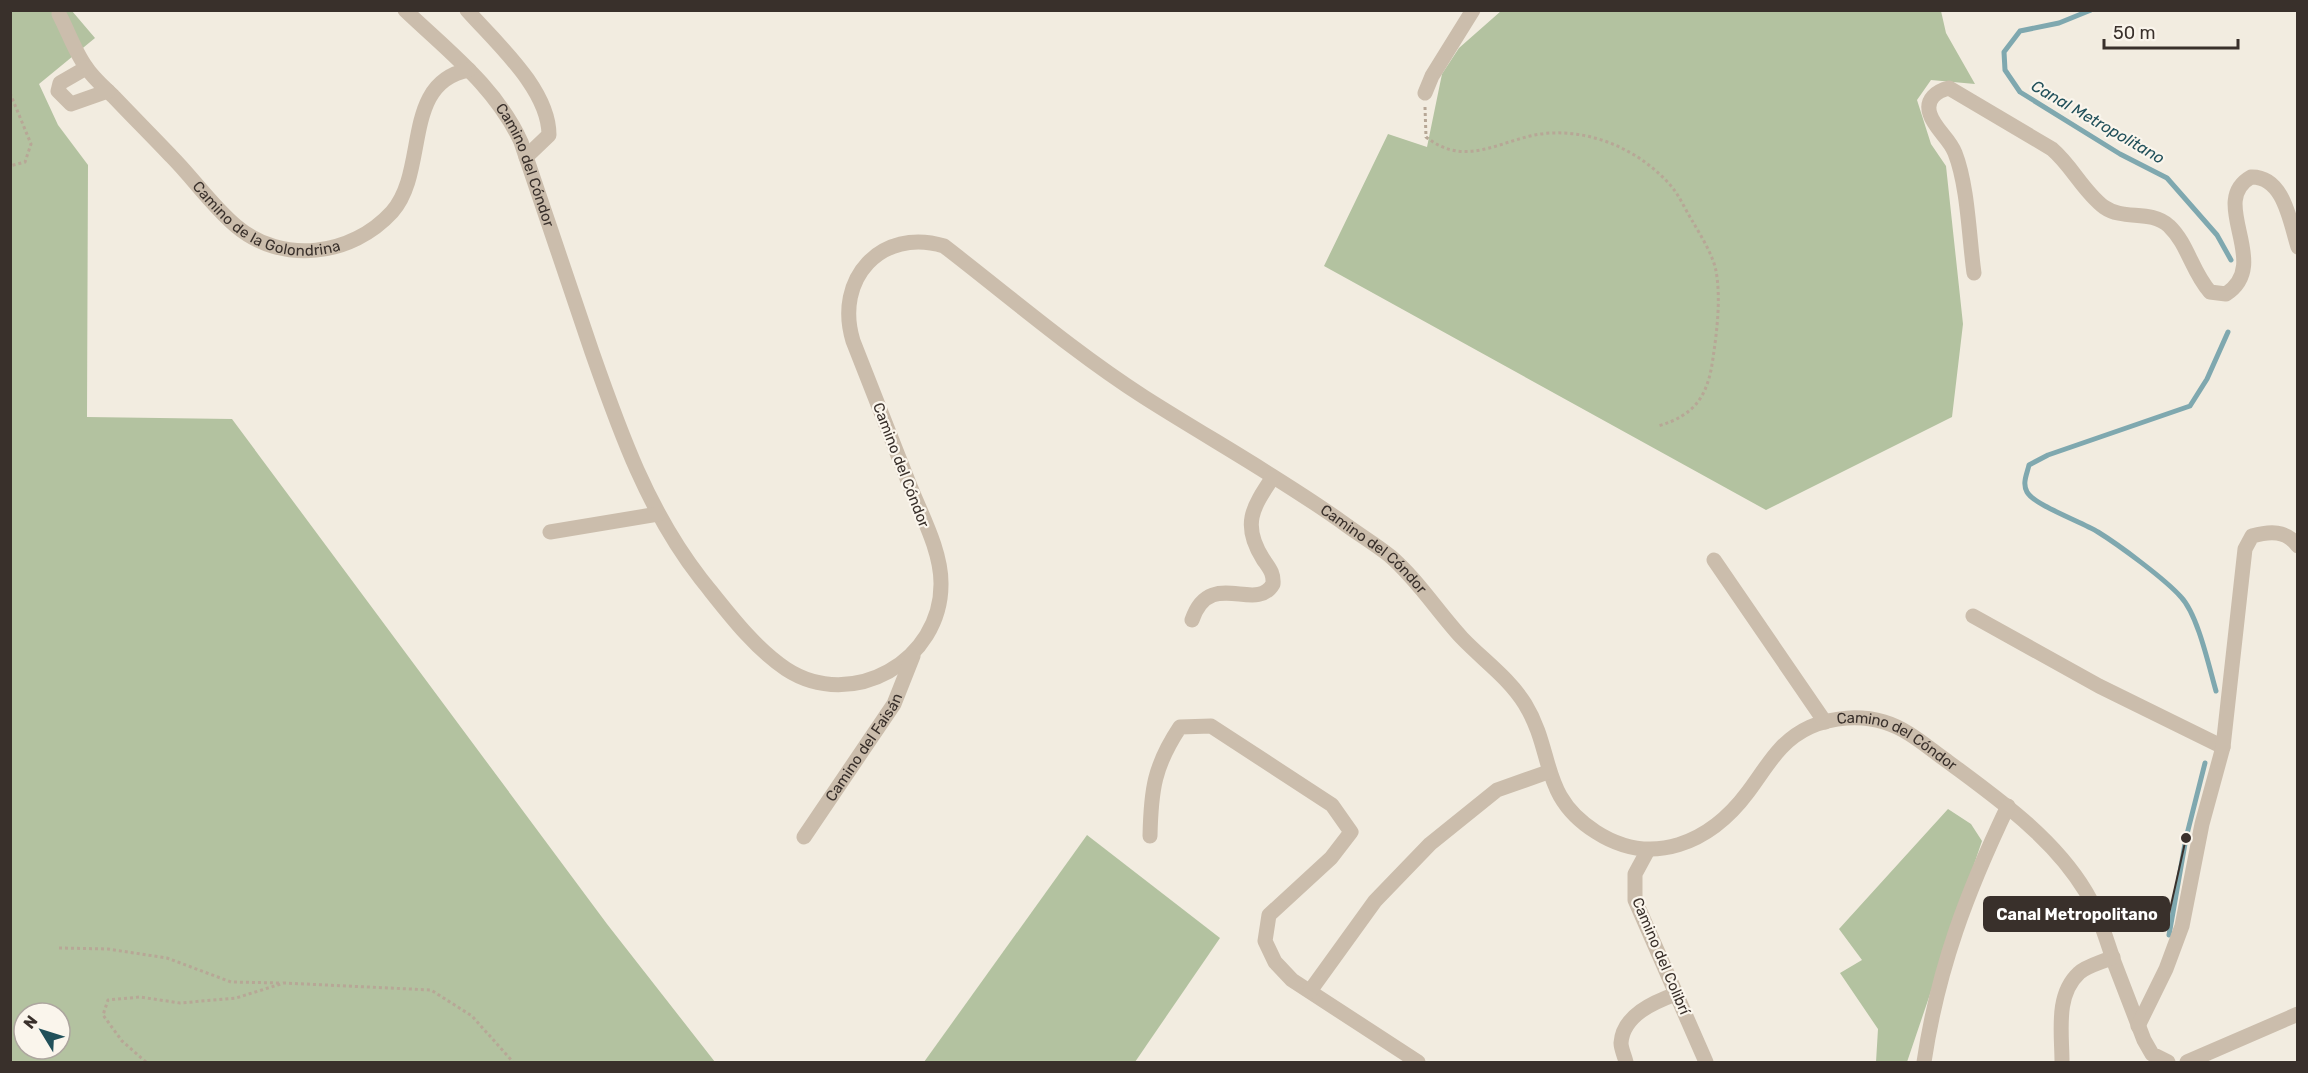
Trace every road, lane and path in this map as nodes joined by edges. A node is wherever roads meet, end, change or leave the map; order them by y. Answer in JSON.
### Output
{"nodes":[{"id":1,"x":405,"y":10,"type":"edge"},
{"id":2,"x":467,"y":10,"type":"edge"},
{"id":3,"x":1473,"y":10,"type":"edge"},
{"id":4,"x":59,"y":14,"type":"dead end"},
{"id":5,"x":86,"y":68,"type":"junction"},
{"id":6,"x":469,"y":70,"type":"junction"},
{"id":7,"x":108,"y":91,"type":"junction"},
{"id":8,"x":10,"y":93,"type":"edge"},
{"id":9,"x":1425,"y":93,"type":"joint"},
{"id":10,"x":526,"y":157,"type":"junction"},
{"id":11,"x":10,"y":166,"type":"edge"},
{"id":12,"x":2298,"y":247,"type":"edge"},
{"id":13,"x":1974,"y":273,"type":"dead end"},
{"id":14,"x":1658,"y":426,"type":"dead end"},
{"id":15,"x":1273,"y":477,"type":"junction"},
{"id":16,"x":658,"y":514,"type":"junction"},
{"id":17,"x":550,"y":532,"type":"dead end"},
{"id":18,"x":2298,"y":546,"type":"edge"},
{"id":19,"x":1714,"y":560,"type":"dead end"},
{"id":20,"x":1973,"y":616,"type":"dead end"},
{"id":21,"x":1192,"y":620,"type":"dead end"},
{"id":22,"x":914,"y":653,"type":"junction"},
{"id":23,"x":1825,"y":722,"type":"junction"},
{"id":24,"x":2223,"y":747,"type":"junction"},
{"id":25,"x":1548,"y":772,"type":"junction"},
{"id":26,"x":2008,"y":806,"type":"junction"},
{"id":27,"x":1150,"y":836,"type":"dead end"},
{"id":28,"x":804,"y":837,"type":"dead end"},
{"id":29,"x":1648,"y":850,"type":"junction"},
{"id":30,"x":59,"y":948,"type":"dead end"},
{"id":31,"x":2113,"y":957,"type":"junction"},
{"id":32,"x":284,"y":983,"type":"junction"},
{"id":33,"x":1310,"y":991,"type":"junction"},
{"id":34,"x":1676,"y":994,"type":"junction"},
{"id":35,"x":2298,"y":1014,"type":"edge"},
{"id":36,"x":2138,"y":1026,"type":"junction"},
{"id":37,"x":146,"y":1062,"type":"edge"},
{"id":38,"x":513,"y":1062,"type":"edge"},
{"id":39,"x":1418,"y":1062,"type":"edge"},
{"id":40,"x":1626,"y":1062,"type":"edge"},
{"id":41,"x":1706,"y":1062,"type":"edge"},
{"id":42,"x":1924,"y":1062,"type":"edge"},
{"id":43,"x":2062,"y":1062,"type":"edge"},
{"id":44,"x":2168,"y":1062,"type":"edge"},
{"id":45,"x":2187,"y":1062,"type":"edge"}],
"edges":[{"from":1,"to":6,"type":"street","name":"Camino del Cóndor"},
{"from":2,"to":10,"type":"street"},
{"from":3,"to":9,"type":"street"},
{"from":4,"to":5,"type":"street","name":"Camino de la Golondrina"},
{"from":5,"to":7,"type":"street","name":"Camino de la Golondrina"},
{"from":5,"to":7,"type":"street"},
{"from":6,"to":7,"type":"street","name":"Camino de la Golondrina"},
{"from":6,"to":10,"type":"street","name":"Camino del Cóndor"},
{"from":8,"to":11,"type":"path"},
{"from":9,"to":14,"type":"path"},
{"from":10,"to":16,"type":"street","name":"Camino del Cóndor"},
{"from":12,"to":13,"type":"street"},
{"from":15,"to":21,"type":"street"},
{"from":15,"to":22,"type":"street","name":"Camino del Cóndor"},
{"from":15,"to":25,"type":"street","name":"Camino del Cóndor"},
{"from":16,"to":17,"type":"street"},
{"from":16,"to":22,"type":"street","name":"Camino del Cóndor"},
{"from":18,"to":24,"type":"street"},
{"from":19,"to":23,"type":"street"},
{"from":20,"to":24,"type":"street"},
{"from":22,"to":28,"type":"street","name":"Camino del Faisán"},
{"from":23,"to":26,"type":"street","name":"Camino del Cóndor"},
{"from":23,"to":29,"type":"street","name":"Camino del Cóndor"},
{"from":24,"to":36,"type":"street"},
{"from":25,"to":29,"type":"street","name":"Camino del Cóndor"},
{"from":25,"to":33,"type":"street"},
{"from":26,"to":31,"type":"street","name":"Camino del Cóndor"},
{"from":26,"to":42,"type":"street"},
{"from":27,"to":33,"type":"street"},
{"from":29,"to":34,"type":"street","name":"Camino del Colibrí"},
{"from":30,"to":32,"type":"path"},
{"from":31,"to":36,"type":"street","name":"Camino del Cóndor"},
{"from":31,"to":43,"type":"street"},
{"from":32,"to":37,"type":"path"},
{"from":32,"to":38,"type":"path"},
{"from":33,"to":39,"type":"street"},
{"from":34,"to":40,"type":"street"},
{"from":34,"to":41,"type":"street","name":"Camino del Colibrí"},
{"from":35,"to":45,"type":"street"},
{"from":36,"to":44,"type":"street","name":"Camino del Cóndor"}]}
